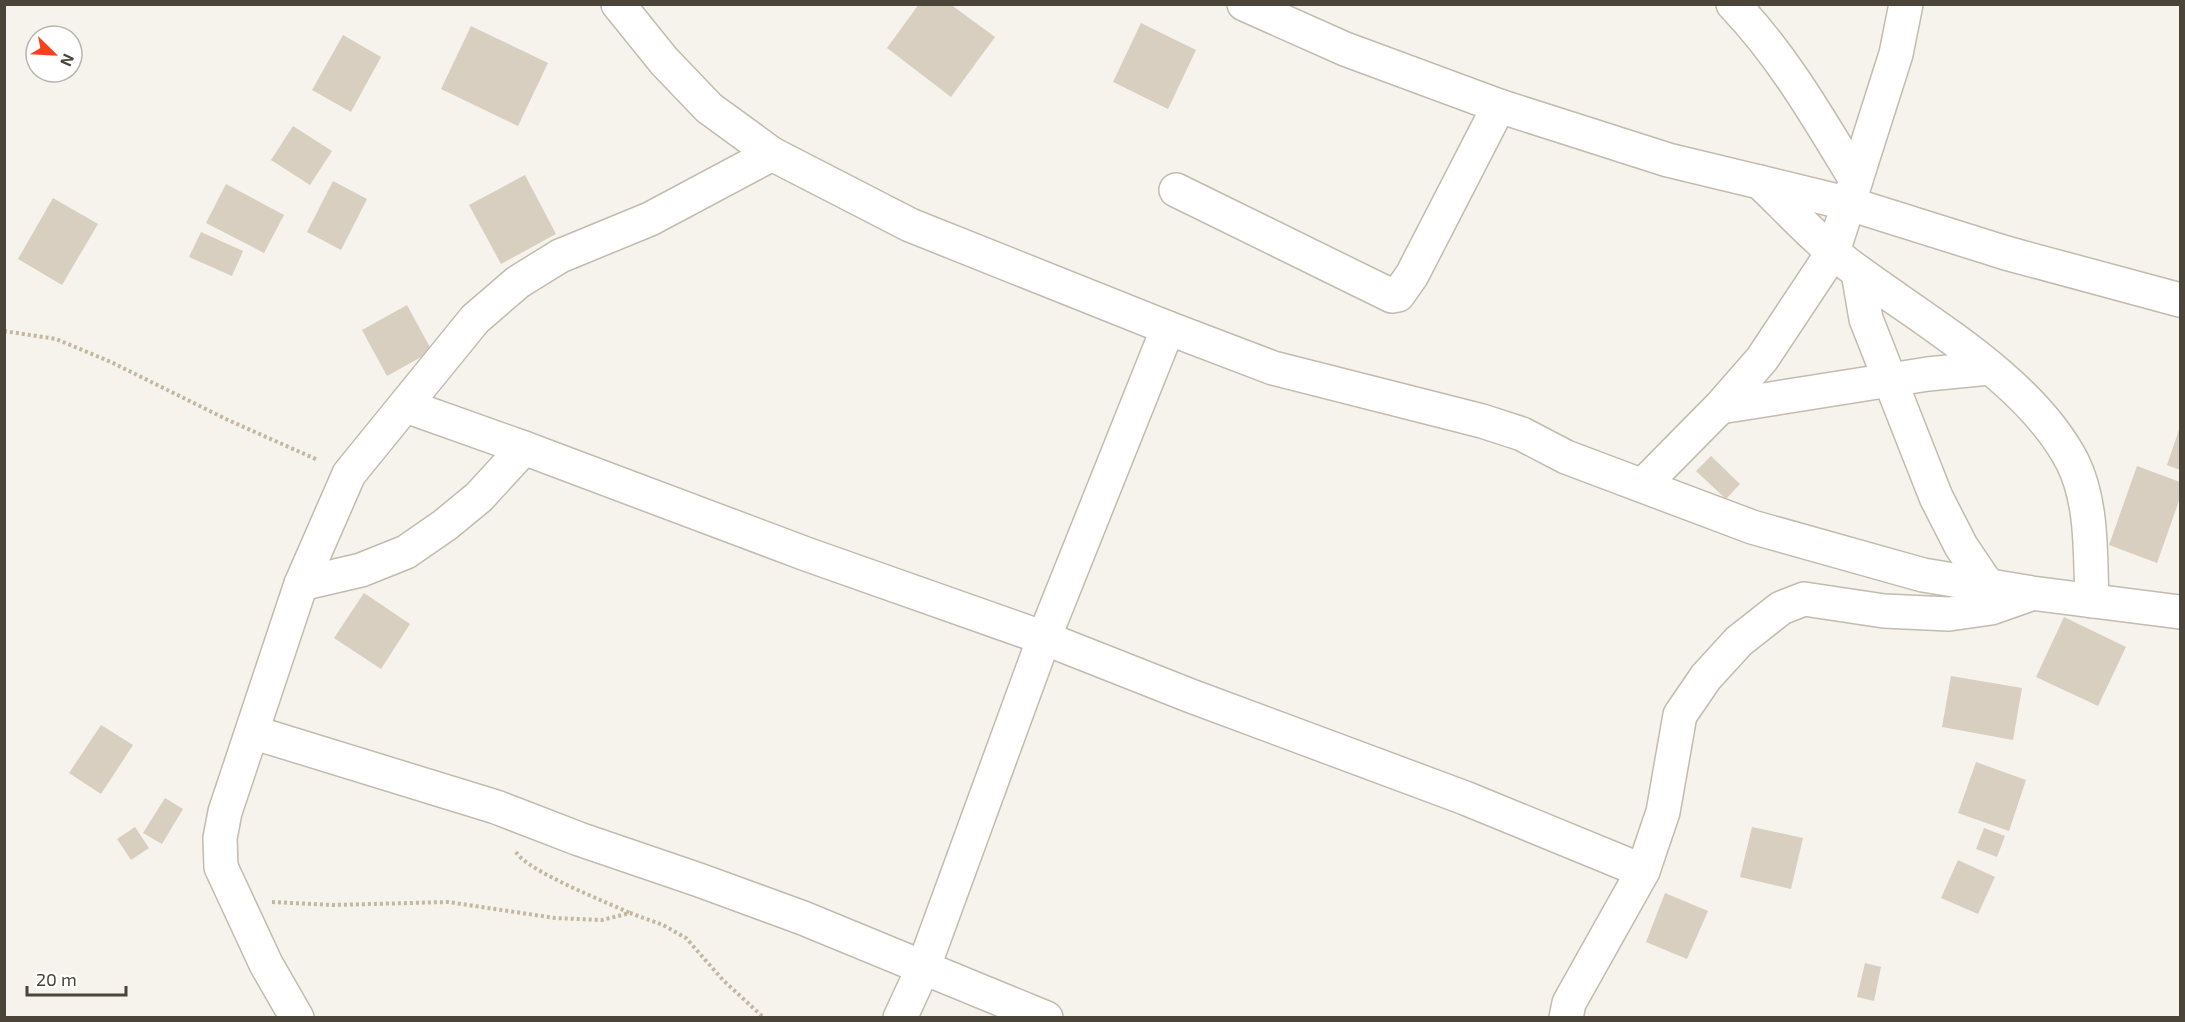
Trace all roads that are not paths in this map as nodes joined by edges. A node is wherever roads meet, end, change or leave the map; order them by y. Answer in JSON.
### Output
{"nodes":[{"id":1,"x":618,"y":4,"type":"edge"},
{"id":2,"x":1244,"y":4,"type":"edge"},
{"id":3,"x":1733,"y":4,"type":"edge"},
{"id":4,"x":1906,"y":4,"type":"edge"},
{"id":5,"x":1499,"y":106,"type":"junction"},
{"id":6,"x":772,"y":154,"type":"junction"},
{"id":7,"x":1759,"y":181,"type":"junction"},
{"id":8,"x":1176,"y":190,"type":"dead end"},
{"id":9,"x":1853,"y":192,"type":"junction"},
{"id":10,"x":1845,"y":262,"type":"junction"},
{"id":11,"x":2181,"y":300,"type":"edge"},
{"id":12,"x":1168,"y":328,"type":"junction"},
{"id":13,"x":1989,"y":368,"type":"junction"},
{"id":14,"x":1892,"y":380,"type":"junction"},
{"id":15,"x":406,"y":406,"type":"junction"},
{"id":16,"x":1720,"y":407,"type":"junction"},
{"id":17,"x":524,"y":448,"type":"junction"},
{"id":18,"x":1643,"y":485,"type":"junction"},
{"id":19,"x":301,"y":584,"type":"junction"},
{"id":20,"x":1988,"y":586,"type":"junction"},
{"id":21,"x":2032,"y":593,"type":"junction"},
{"id":22,"x":2091,"y":602,"type":"junction"},
{"id":23,"x":2181,"y":612,"type":"edge"},
{"id":24,"x":1044,"y":638,"type":"junction"},
{"id":25,"x":252,"y":732,"type":"junction"},
{"id":26,"x":1643,"y":871,"type":"junction"},
{"id":27,"x":924,"y":966,"type":"junction"},
{"id":28,"x":297,"y":1017,"type":"edge"},
{"id":29,"x":900,"y":1017,"type":"edge"},
{"id":30,"x":1046,"y":1017,"type":"edge"},
{"id":31,"x":1566,"y":1017,"type":"edge"}],
"edges":[{"from":1,"to":6,"type":"street"},
{"from":2,"to":5,"type":"street"},
{"from":3,"to":9,"type":"street"},
{"from":4,"to":9,"type":"street"},
{"from":5,"to":7,"type":"street"},
{"from":5,"to":8,"type":"street"},
{"from":6,"to":12,"type":"street"},
{"from":6,"to":15,"type":"street"},
{"from":7,"to":9,"type":"street"},
{"from":7,"to":10,"type":"street"},
{"from":9,"to":10,"type":"street"},
{"from":9,"to":11,"type":"street"},
{"from":10,"to":13,"type":"street"},
{"from":10,"to":14,"type":"street"},
{"from":10,"to":16,"type":"street"},
{"from":12,"to":18,"type":"street"},
{"from":12,"to":24,"type":"street"},
{"from":13,"to":14,"type":"street"},
{"from":13,"to":22,"type":"street"},
{"from":14,"to":16,"type":"street"},
{"from":14,"to":20,"type":"street"},
{"from":15,"to":17,"type":"street"},
{"from":15,"to":19,"type":"street"},
{"from":16,"to":18,"type":"street"},
{"from":17,"to":19,"type":"street"},
{"from":17,"to":24,"type":"street"},
{"from":18,"to":20,"type":"street"},
{"from":19,"to":25,"type":"street"},
{"from":20,"to":21,"type":"street"},
{"from":21,"to":22,"type":"street"},
{"from":21,"to":26,"type":"street"},
{"from":22,"to":23,"type":"street"},
{"from":24,"to":26,"type":"street"},
{"from":24,"to":27,"type":"street"},
{"from":25,"to":27,"type":"street"},
{"from":25,"to":28,"type":"street"},
{"from":26,"to":31,"type":"street"},
{"from":27,"to":29,"type":"street"},
{"from":27,"to":30,"type":"street"}]}
